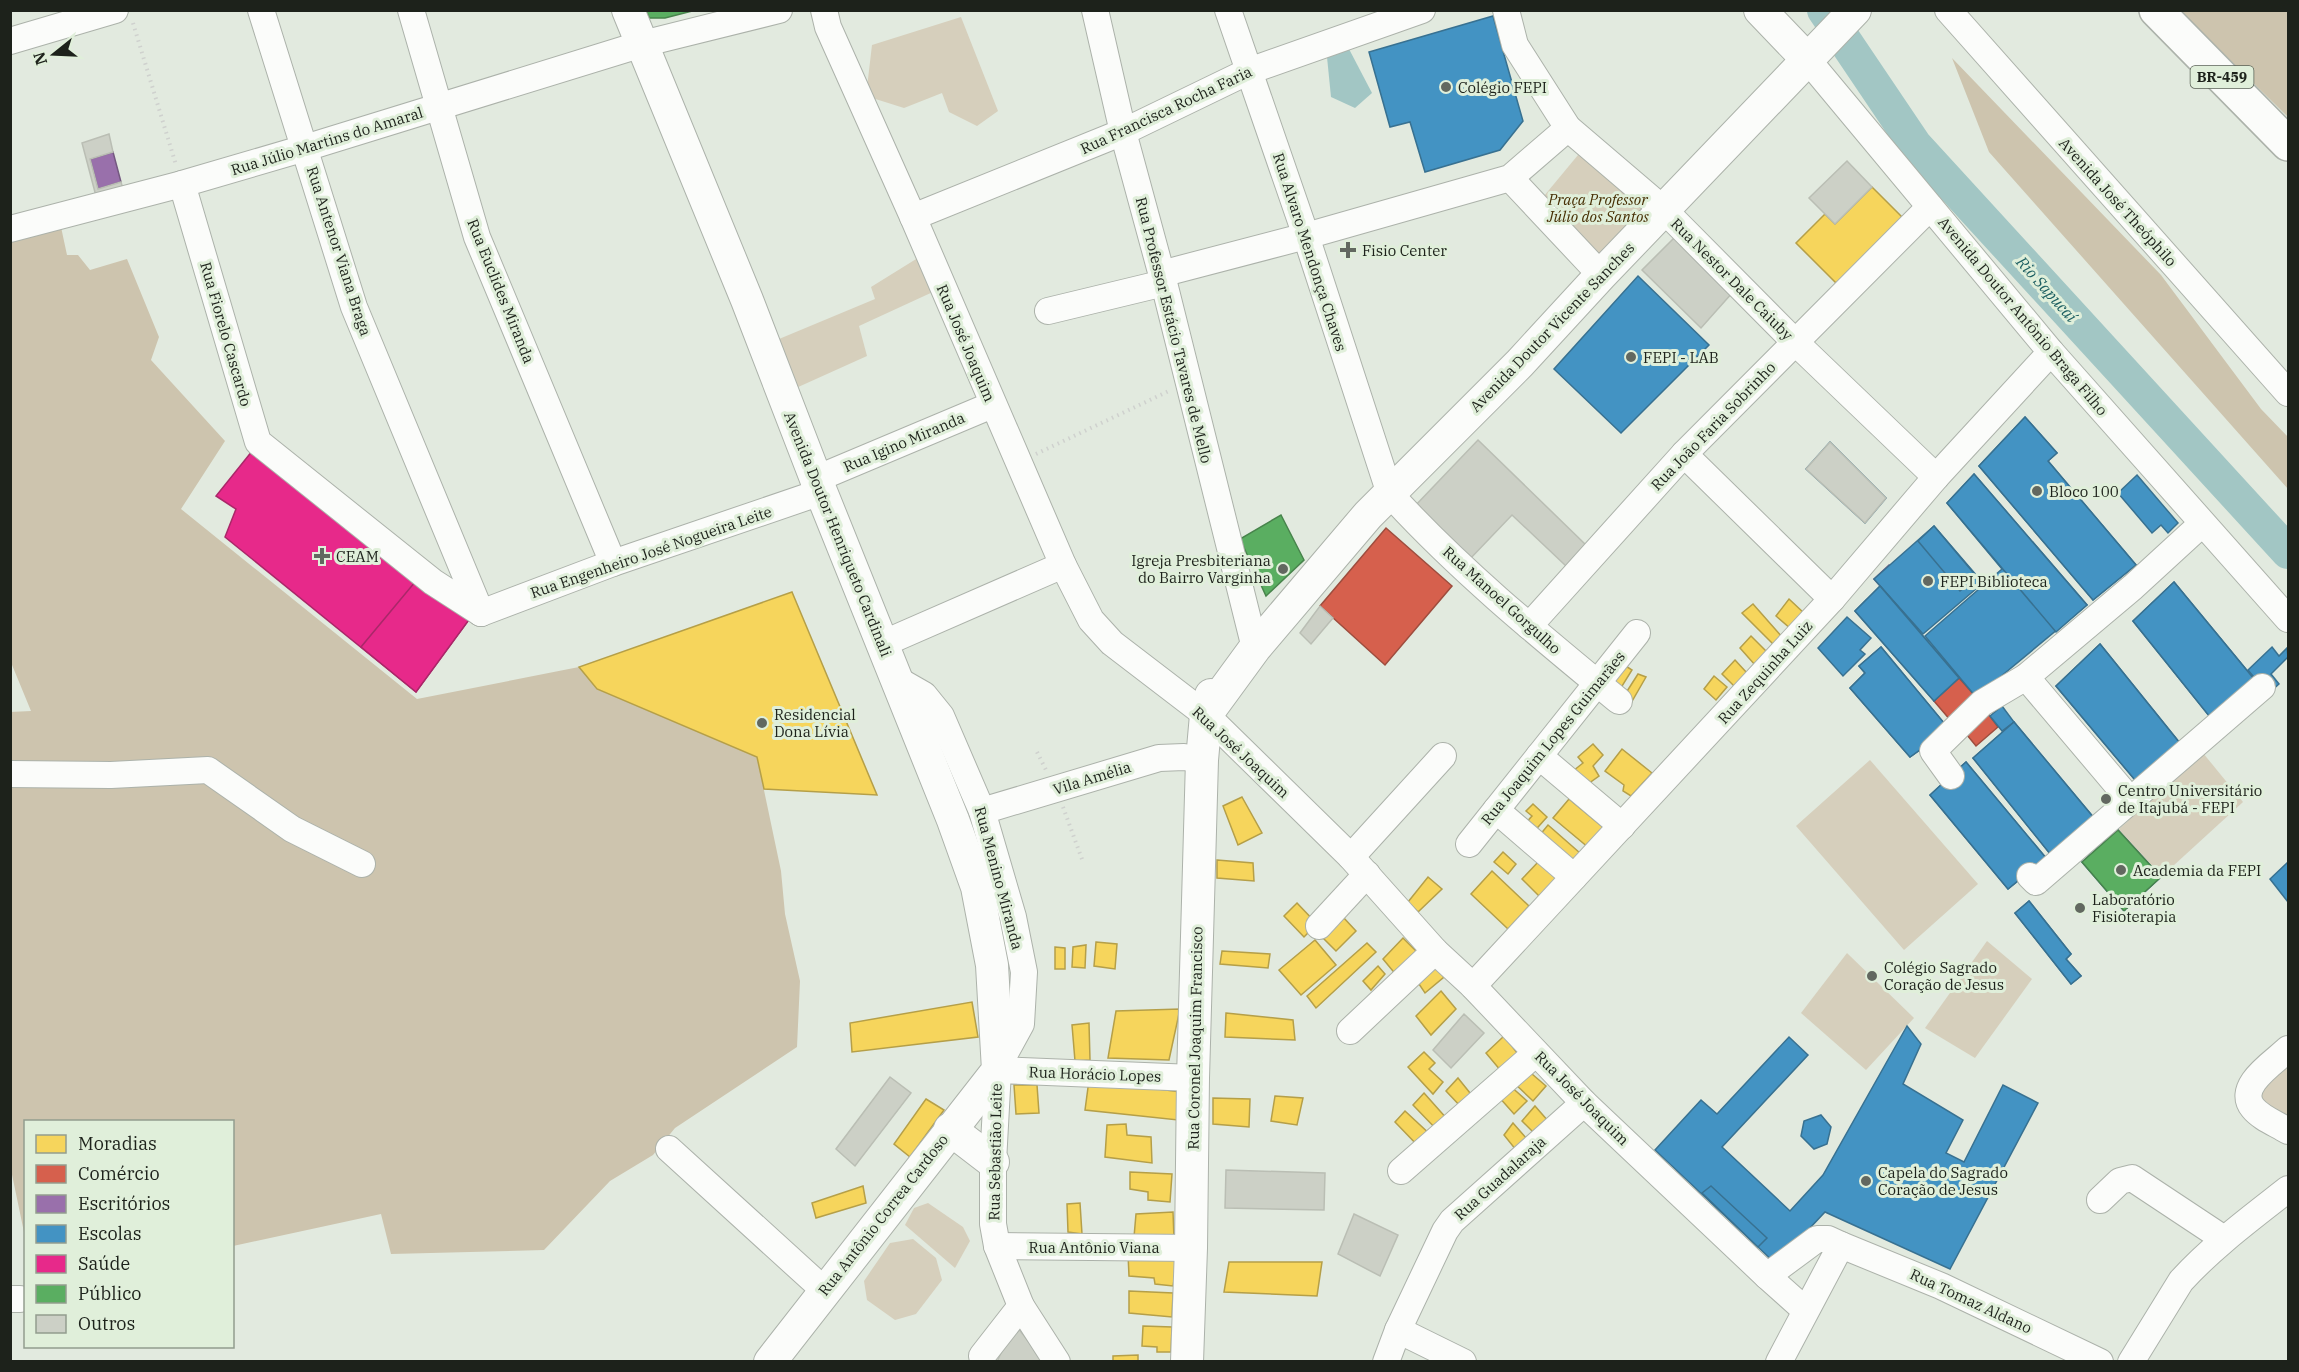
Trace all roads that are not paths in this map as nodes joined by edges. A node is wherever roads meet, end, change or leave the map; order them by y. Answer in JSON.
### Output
{"nodes":[{"id":1,"x":261,"y":10,"type":"edge"},
{"id":2,"x":411,"y":10,"type":"edge"},
{"id":3,"x":628,"y":10,"type":"edge"},
{"id":4,"x":779,"y":10,"type":"edge"},
{"id":5,"x":824,"y":10,"type":"edge"},
{"id":6,"x":1095,"y":10,"type":"edge"},
{"id":7,"x":1228,"y":10,"type":"edge"},
{"id":8,"x":1422,"y":10,"type":"edge"},
{"id":9,"x":1506,"y":10,"type":"edge"},
{"id":10,"x":1760,"y":10,"type":"edge"},
{"id":11,"x":1855,"y":10,"type":"edge"},
{"id":12,"x":1948,"y":10,"type":"edge"},
{"id":13,"x":2156,"y":10,"type":"edge"},
{"id":14,"x":124,"y":16,"type":"edge"},
{"id":15,"x":10,"y":41,"type":"edge"},
{"id":16,"x":642,"y":44,"type":"junction"},
{"id":17,"x":1810,"y":56,"type":"junction"},
{"id":18,"x":1249,"y":71,"type":"junction"},
{"id":19,"x":439,"y":108,"type":"junction"},
{"id":20,"x":1568,"y":128,"type":"junction"},
{"id":21,"x":1124,"y":132,"type":"junction"},
{"id":22,"x":2289,"y":144,"type":"edge"},
{"id":23,"x":305,"y":148,"type":"junction"},
{"id":24,"x":1510,"y":178,"type":"junction"},
{"id":25,"x":182,"y":184,"type":"junction"},
{"id":26,"x":1930,"y":207,"type":"junction"},
{"id":27,"x":1664,"y":210,"type":"junction"},
{"id":28,"x":913,"y":217,"type":"junction"},
{"id":29,"x":10,"y":229,"type":"edge"},
{"id":30,"x":1306,"y":236,"type":"junction"},
{"id":31,"x":1601,"y":275,"type":"junction"},
{"id":32,"x":1162,"y":278,"type":"junction"},
{"id":33,"x":1048,"y":311,"type":"dead end"},
{"id":34,"x":1795,"y":342,"type":"junction"},
{"id":35,"x":2051,"y":352,"type":"junction"},
{"id":36,"x":2289,"y":393,"type":"edge"},
{"id":37,"x":992,"y":405,"type":"junction"},
{"id":38,"x":1684,"y":454,"type":"junction"},
{"id":39,"x":1936,"y":477,"type":"junction"},
{"id":40,"x":818,"y":486,"type":"junction"},
{"id":41,"x":1390,"y":494,"type":"junction"},
{"id":42,"x":2193,"y":532,"type":"dead end"},
{"id":43,"x":458,"y":552,"type":"junction"},
{"id":44,"x":613,"y":563,"type":"junction"},
{"id":45,"x":1063,"y":565,"type":"junction"},
{"id":46,"x":433,"y":582,"type":"junction"},
{"id":47,"x":1832,"y":599,"type":"junction"},
{"id":48,"x":481,"y":613,"type":"junction"},
{"id":49,"x":2289,"y":619,"type":"edge"},
{"id":50,"x":1529,"y":626,"type":"junction"},
{"id":51,"x":1637,"y":633,"type":"dead end"},
{"id":52,"x":882,"y":644,"type":"junction"},
{"id":53,"x":1255,"y":648,"type":"junction"},
{"id":54,"x":2026,"y":677,"type":"junction"},
{"id":55,"x":896,"y":679,"type":"junction"},
{"id":56,"x":1597,"y":683,"type":"junction"},
{"id":57,"x":2262,"y":687,"type":"dead end"},
{"id":58,"x":1619,"y":702,"type":"dead end"},
{"id":59,"x":1206,"y":716,"type":"junction"},
{"id":60,"x":1443,"y":756,"type":"dead end"},
{"id":61,"x":1539,"y":756,"type":"junction"},
{"id":62,"x":1202,"y":760,"type":"junction"},
{"id":63,"x":10,"y":774,"type":"edge"},
{"id":64,"x":1951,"y":776,"type":"dead end"},
{"id":65,"x":2130,"y":800,"type":"junction"},
{"id":66,"x":1496,"y":810,"type":"junction"},
{"id":67,"x":982,"y":811,"type":"junction"},
{"id":68,"x":1622,"y":826,"type":"junction"},
{"id":69,"x":1469,"y":844,"type":"dead end"},
{"id":70,"x":362,"y":864,"type":"dead end"},
{"id":71,"x":1359,"y":865,"type":"junction"},
{"id":72,"x":2030,"y":876,"type":"dead end"},
{"id":73,"x":1575,"y":877,"type":"junction"},
{"id":74,"x":1319,"y":926,"type":"dead end"},
{"id":75,"x":1435,"y":951,"type":"junction"},
{"id":76,"x":1473,"y":986,"type":"junction"},
{"id":77,"x":1350,"y":1030,"type":"dead end"},
{"id":78,"x":2289,"y":1049,"type":"edge"},
{"id":79,"x":1536,"y":1053,"type":"junction"},
{"id":80,"x":998,"y":1068,"type":"junction"},
{"id":81,"x":1193,"y":1078,"type":"junction"},
{"id":82,"x":1584,"y":1103,"type":"junction"},
{"id":83,"x":950,"y":1129,"type":"junction"},
{"id":84,"x":2289,"y":1131,"type":"edge"},
{"id":85,"x":669,"y":1149,"type":"dead end"},
{"id":86,"x":993,"y":1162,"type":"junction"},
{"id":87,"x":1401,"y":1171,"type":"dead end"},
{"id":88,"x":2289,"y":1189,"type":"edge"},
{"id":89,"x":2100,"y":1200,"type":"dead end"},
{"id":90,"x":2224,"y":1239,"type":"junction"},
{"id":91,"x":1841,"y":1245,"type":"junction"},
{"id":92,"x":997,"y":1246,"type":"junction"},
{"id":93,"x":1191,"y":1248,"type":"junction"},
{"id":94,"x":1767,"y":1276,"type":"junction"},
{"id":95,"x":825,"y":1292,"type":"junction"},
{"id":96,"x":1021,"y":1306,"type":"junction"},
{"id":97,"x":1805,"y":1310,"type":"junction"},
{"id":98,"x":1398,"y":1330,"type":"junction"},
{"id":99,"x":982,"y":1356,"type":"dead end"},
{"id":100,"x":770,"y":1362,"type":"edge"},
{"id":101,"x":1057,"y":1362,"type":"edge"},
{"id":102,"x":1187,"y":1362,"type":"edge"},
{"id":103,"x":1386,"y":1362,"type":"edge"},
{"id":104,"x":1463,"y":1362,"type":"edge"},
{"id":105,"x":1779,"y":1362,"type":"edge"},
{"id":106,"x":2100,"y":1362,"type":"edge"},
{"id":107,"x":2131,"y":1362,"type":"edge"}],
"edges":[{"from":1,"to":23,"type":"street","name":"Rua Antenor Viana Braga"},
{"from":2,"to":19,"type":"street","name":"Rua Euclides Miranda"},
{"from":3,"to":16,"type":"main road","name":"Avenida Doutor Henriqueto Cardinali"},
{"from":4,"to":16,"type":"street","name":"Rua Júlio Martins do Amaral"},
{"from":5,"to":28,"type":"street","name":"Rua José Joaquim"},
{"from":6,"to":21,"type":"street","name":"Rua Professor Estácio Tavares de Mello"},
{"from":7,"to":18,"type":"street","name":"Rua Alvaro Mendonça Chaves"},
{"from":8,"to":18,"type":"street","name":"Rua Francisca Rocha Faria"},
{"from":9,"to":20,"type":"street","name":"Rua Nestor Dale Caiuby"},
{"from":10,"to":17,"type":"main road","name":"Avenida Doutor Antônio Braga Filho"},
{"from":11,"to":17,"type":"main road","name":"Avenida Doutor Vicente Sanches"},
{"from":12,"to":36,"type":"street","name":"Avenida José Theóphilo"},
{"from":13,"to":22,"type":"highway","number":"BR-459"},
{"from":14,"to":15,"type":"street"},
{"from":16,"to":19,"type":"street","name":"Rua Júlio Martins do Amaral"},
{"from":16,"to":40,"type":"main road","name":"Avenida Doutor Henriqueto Cardinali"},
{"from":17,"to":26,"type":"street","name":"Avenida Doutor Antônio Braga Filho"},
{"from":17,"to":27,"type":"main road","name":"Avenida Doutor Vicente Sanches"},
{"from":18,"to":21,"type":"street","name":"Rua Francisca Rocha Faria"},
{"from":18,"to":30,"type":"street","name":"Rua Alvaro Mendonça Chaves"},
{"from":19,"to":23,"type":"street","name":"Rua Júlio Martins do Amaral"},
{"from":19,"to":44,"type":"street","name":"Rua Euclides Miranda"},
{"from":20,"to":24,"type":"street"},
{"from":20,"to":27,"type":"street","name":"Rua Nestor Dale Caiuby"},
{"from":21,"to":28,"type":"street","name":"Rua Francisca Rocha Faria"},
{"from":21,"to":32,"type":"street","name":"Rua Professor Estácio Tavares de Mello"},
{"from":23,"to":25,"type":"street","name":"Rua Júlio Martins do Amaral"},
{"from":23,"to":43,"type":"street","name":"Rua Antenor Viana Braga"},
{"from":24,"to":30,"type":"street"},
{"from":24,"to":31,"type":"street"},
{"from":25,"to":29,"type":"street","name":"Rua Júlio Martins do Amaral"},
{"from":25,"to":46,"type":"street","name":"Rua Fiorelo Cascardo"},
{"from":26,"to":34,"type":"street","name":"Rua João Faria Sobrinho"},
{"from":26,"to":35,"type":"street","name":"Avenida Doutor Antônio Braga Filho"},
{"from":27,"to":31,"type":"main road","name":"Avenida Doutor Vicente Sanches"},
{"from":27,"to":34,"type":"street","name":"Rua Nestor Dale Caiuby"},
{"from":28,"to":37,"type":"street","name":"Rua José Joaquim"},
{"from":30,"to":32,"type":"street"},
{"from":30,"to":41,"type":"street","name":"Rua Alvaro Mendonça Chaves"},
{"from":31,"to":41,"type":"main road","name":"Avenida Doutor Vicente Sanches"},
{"from":32,"to":33,"type":"street"},
{"from":32,"to":53,"type":"street","name":"Rua Professor Estácio Tavares de Mello"},
{"from":34,"to":38,"type":"street","name":"Rua João Faria Sobrinho"},
{"from":34,"to":39,"type":"street","name":"Rua Nestor Dale Caiuby"},
{"from":35,"to":39,"type":"street","name":"Rua Zequinha Luiz"},
{"from":35,"to":49,"type":"street","name":"Avenida Doutor Antônio Braga Filho"},
{"from":37,"to":40,"type":"street","name":"Rua Igino Miranda"},
{"from":37,"to":45,"type":"street","name":"Rua José Joaquim"},
{"from":38,"to":47,"type":"street"},
{"from":38,"to":50,"type":"street","name":"Rua João Faria Sobrinho"},
{"from":39,"to":47,"type":"street","name":"Rua Zequinha Luiz"},
{"from":40,"to":44,"type":"street","name":"Rua Engenheiro José Nogueira Leite"},
{"from":40,"to":52,"type":"main road","name":"Avenida Doutor Henriqueto Cardinali"},
{"from":41,"to":50,"type":"street","name":"Rua Manoel Gorgulho"},
{"from":41,"to":53,"type":"main road","name":"Avenida Doutor Vicente Sanches"},
{"from":42,"to":54,"type":"street"},
{"from":43,"to":46,"type":"street"},
{"from":43,"to":48,"type":"street","name":"Rua Antenor Viana Braga"},
{"from":44,"to":48,"type":"street","name":"Rua Engenheiro José Nogueira Leite"},
{"from":45,"to":52,"type":"street"},
{"from":45,"to":59,"type":"street","name":"Rua José Joaquim"},
{"from":46,"to":48,"type":"street","name":"Rua Fiorelo Cascardo"},
{"from":47,"to":68,"type":"street","name":"Rua Zequinha Luiz"},
{"from":50,"to":56,"type":"street","name":"Rua Manoel Gorgulho"},
{"from":51,"to":56,"type":"street","name":"Rua Joaquim Lopes Guimarães"},
{"from":52,"to":55,"type":"main road","name":"Avenida Doutor Henriqueto Cardinali"},
{"from":53,"to":59,"type":"main road","name":"Avenida Doutor Vicente Sanches"},
{"from":54,"to":64,"type":"street"},
{"from":54,"to":65,"type":"street"},
{"from":55,"to":67,"type":"street","name":"Rua Menino Miranda"},
{"from":55,"to":80,"type":"main road","name":"Avenida Doutor Henriqueto Cardinali"},
{"from":56,"to":58,"type":"street","name":"Rua Manoel Gorgulho"},
{"from":56,"to":61,"type":"street","name":"Rua Joaquim Lopes Guimarães"},
{"from":57,"to":65,"type":"street"},
{"from":59,"to":62,"type":"main road","name":"Rua Coronel Joaquim Francisco"},
{"from":59,"to":71,"type":"street","name":"Rua José Joaquim"},
{"from":60,"to":71,"type":"street"},
{"from":61,"to":66,"type":"street","name":"Rua Joaquim Lopes Guimarães"},
{"from":61,"to":68,"type":"street"},
{"from":62,"to":67,"type":"street","name":"Vila Amélia"},
{"from":62,"to":81,"type":"main road","name":"Rua Coronel Joaquim Francisco"},
{"from":63,"to":70,"type":"street"},
{"from":65,"to":72,"type":"street"},
{"from":66,"to":69,"type":"street","name":"Rua Joaquim Lopes Guimarães"},
{"from":66,"to":73,"type":"street"},
{"from":67,"to":80,"type":"street","name":"Rua Menino Miranda"},
{"from":68,"to":73,"type":"street","name":"Rua Zequinha Luiz"},
{"from":71,"to":74,"type":"street"},
{"from":71,"to":75,"type":"street","name":"Rua José Joaquim"},
{"from":73,"to":76,"type":"street","name":"Rua Zequinha Luiz"},
{"from":75,"to":76,"type":"street","name":"Rua José Joaquim"},
{"from":75,"to":77,"type":"street"},
{"from":76,"to":79,"type":"street","name":"Rua José Joaquim"},
{"from":78,"to":84,"type":"street"},
{"from":79,"to":82,"type":"street","name":"Rua José Joaquim"},
{"from":79,"to":87,"type":"street"},
{"from":80,"to":81,"type":"street","name":"Rua Horácio Lopes"},
{"from":80,"to":83,"type":"main road","name":"Rua Antônio Correa Cardoso"},
{"from":80,"to":86,"type":"street","name":"Rua Sebastião Leite"},
{"from":81,"to":93,"type":"main road","name":"Rua Coronel Joaquim Francisco"},
{"from":82,"to":94,"type":"street","name":"Rua José Joaquim"},
{"from":82,"to":98,"type":"street","name":"Rua Guadalaraja"},
{"from":83,"to":86,"type":"main road"},
{"from":83,"to":95,"type":"main road","name":"Rua Antônio Correa Cardoso"},
{"from":85,"to":95,"type":"street"},
{"from":86,"to":92,"type":"street","name":"Rua Sebastião Leite"},
{"from":88,"to":90,"type":"street"},
{"from":89,"to":90,"type":"street"},
{"from":90,"to":107,"type":"street"},
{"from":91,"to":94,"type":"street","name":"Rua Tomaz Aldano"},
{"from":91,"to":97,"type":"street"},
{"from":91,"to":106,"type":"street","name":"Rua Tomaz Aldano"},
{"from":92,"to":93,"type":"street","name":"Rua Antônio Viana"},
{"from":92,"to":96,"type":"street","name":"Rua Sebastião Leite"},
{"from":93,"to":102,"type":"main road","name":"Rua Coronel Joaquim Francisco"},
{"from":94,"to":97,"type":"street","name":"Rua José Joaquim"},
{"from":95,"to":100,"type":"main road","name":"Rua Antônio Correa Cardoso"},
{"from":96,"to":99,"type":"street"},
{"from":96,"to":101,"type":"street","name":"Rua Sebastião Leite"},
{"from":97,"to":105,"type":"street"},
{"from":98,"to":103,"type":"street","name":"Rua Guadalaraja"},
{"from":98,"to":104,"type":"street"}]}
